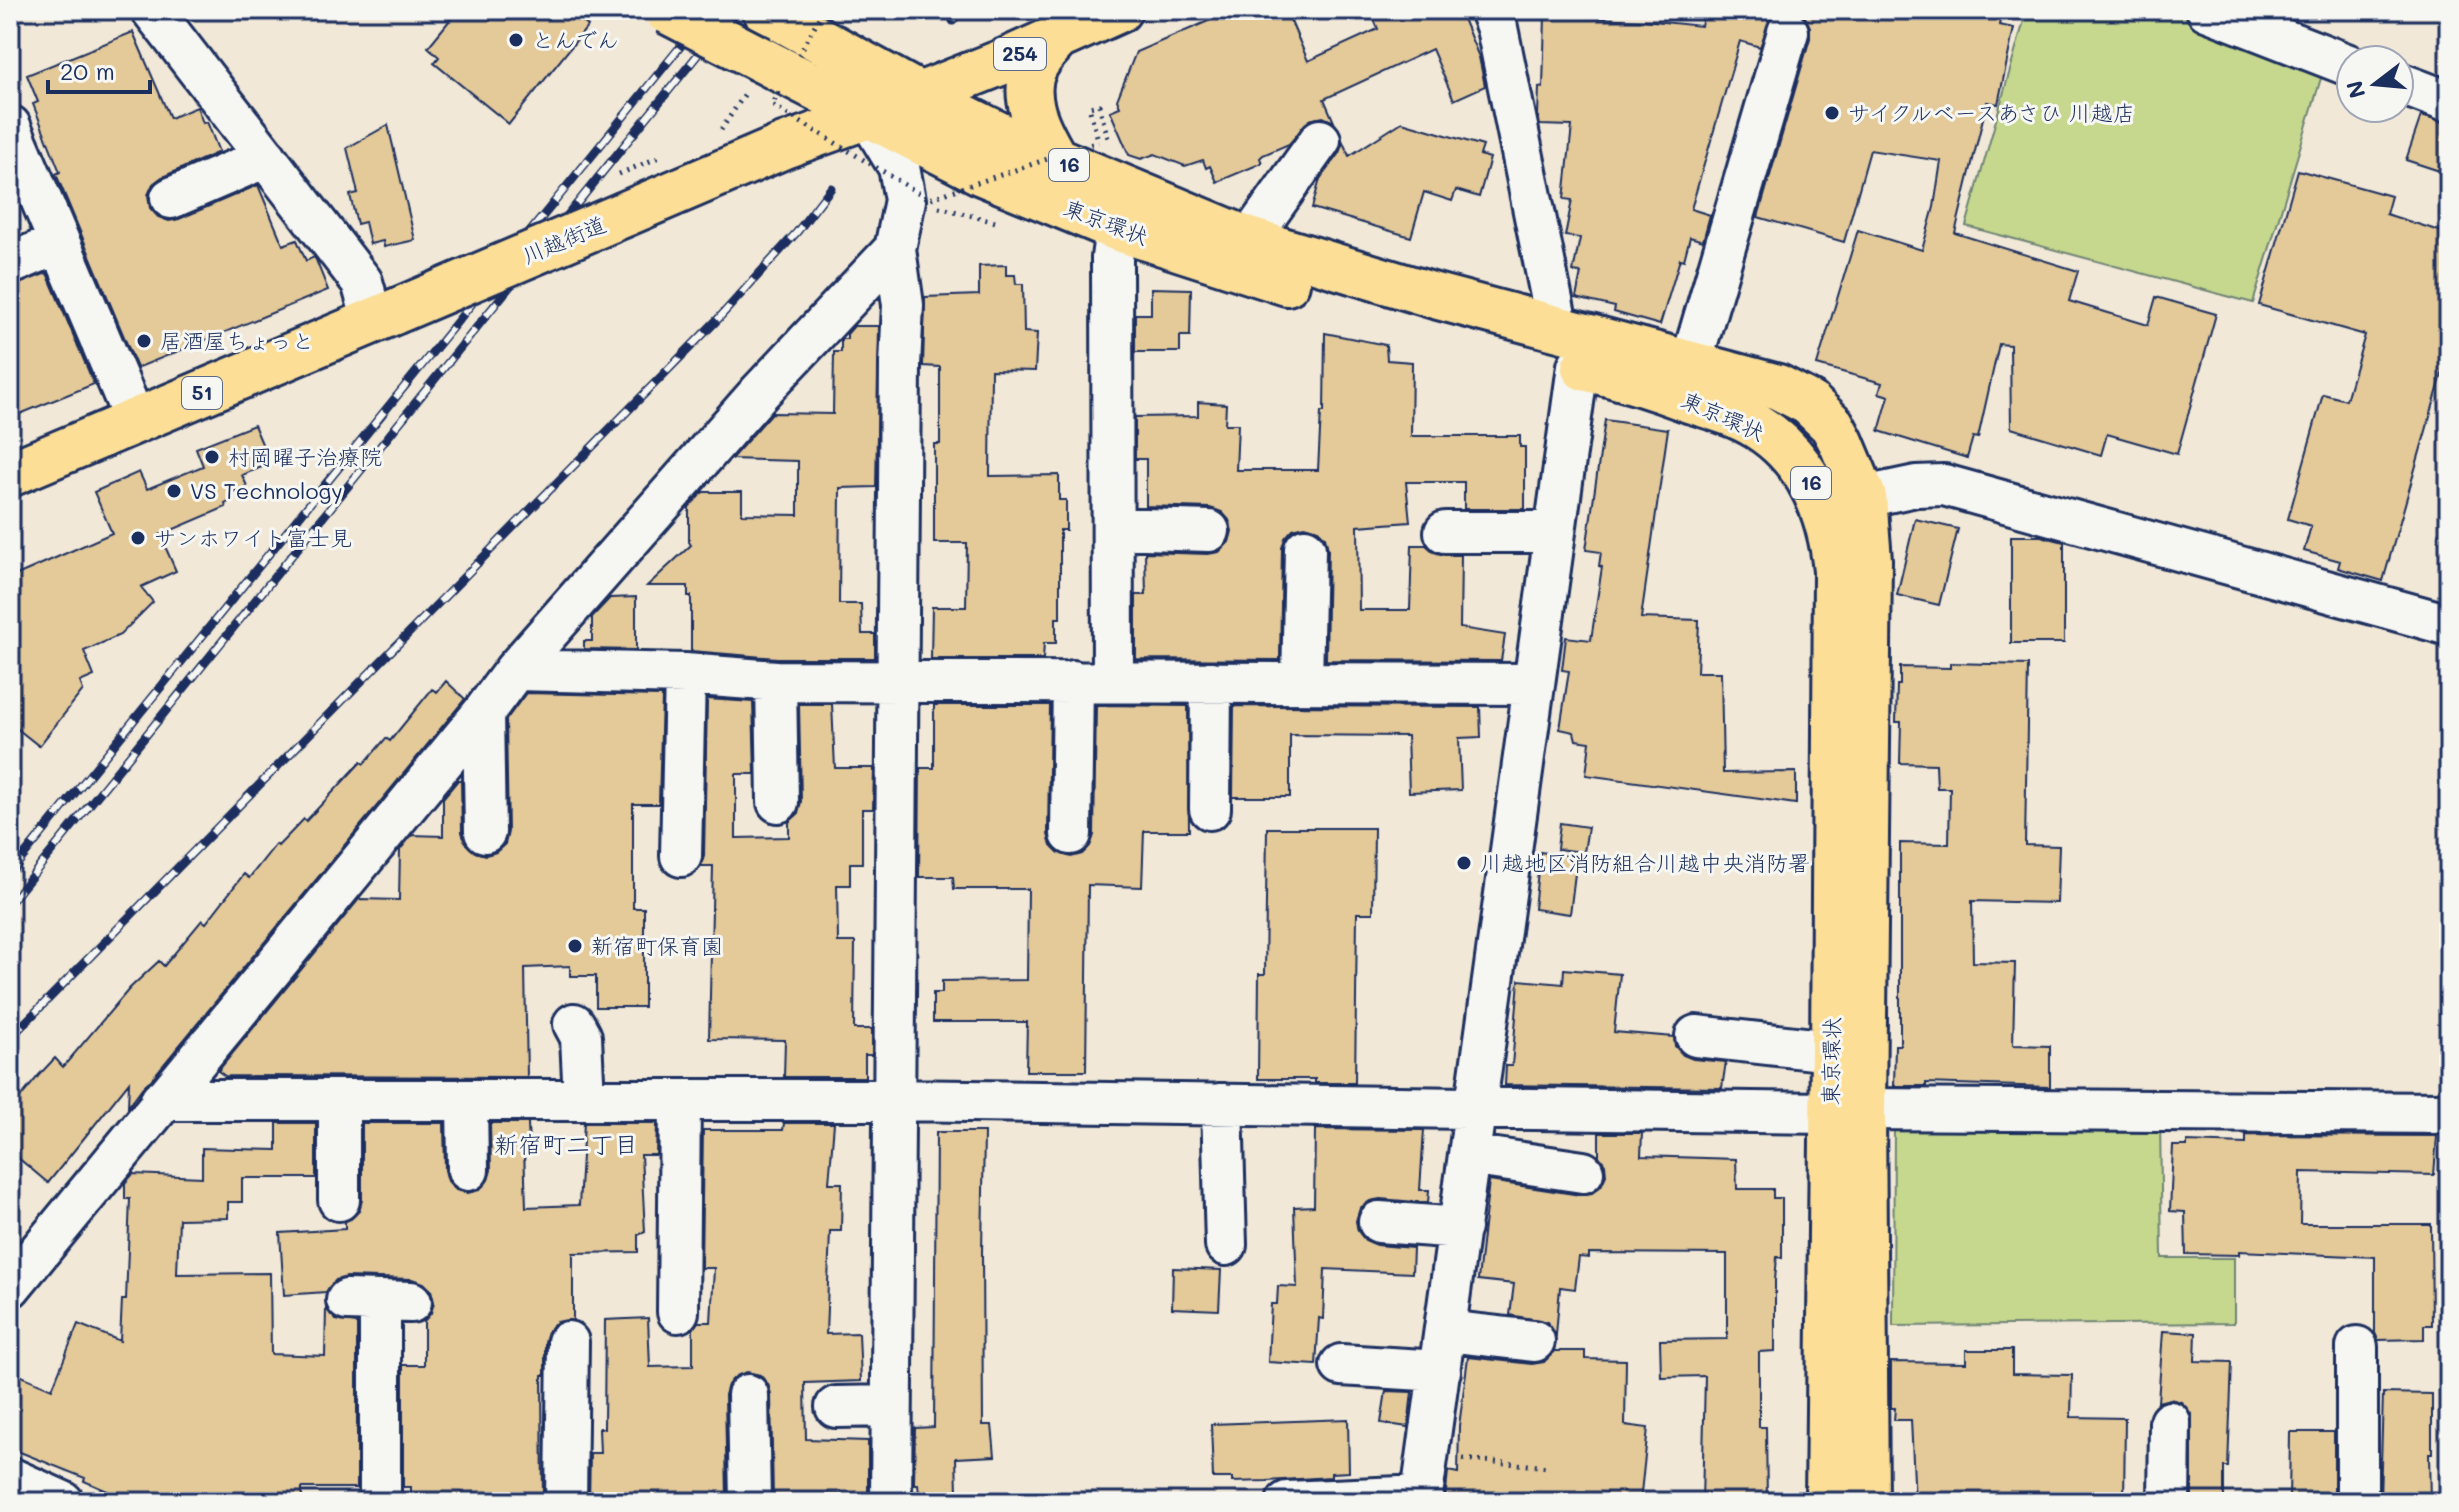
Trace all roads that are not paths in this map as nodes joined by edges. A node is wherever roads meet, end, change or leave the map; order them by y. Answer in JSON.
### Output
{"nodes":[{"id":1,"x":152,"y":10,"type":"edge"},
{"id":2,"x":667,"y":10,"type":"edge"},
{"id":3,"x":1119,"y":10,"type":"edge"},
{"id":4,"x":1490,"y":10,"type":"edge"},
{"id":5,"x":2207,"y":10,"type":"edge"},
{"id":6,"x":792,"y":14,"type":"edge"},
{"id":7,"x":1788,"y":32,"type":"dead end"},
{"id":8,"x":1057,"y":38,"type":"junction"},
{"id":9,"x":2335,"y":60,"type":"edge"},
{"id":10,"x":2415,"y":89,"type":"edge"},
{"id":11,"x":920,"y":95,"type":"junction"},
{"id":12,"x":2449,"y":102,"type":"edge"},
{"id":13,"x":868,"y":116,"type":"junction"},
{"id":14,"x":10,"y":126,"type":"edge"},
{"id":15,"x":1320,"y":140,"type":"dead end"},
{"id":16,"x":266,"y":157,"type":"junction"},
{"id":17,"x":1055,"y":159,"type":"junction"},
{"id":18,"x":171,"y":198,"type":"dead end"},
{"id":19,"x":1116,"y":228,"type":"junction"},
{"id":20,"x":1249,"y":240,"type":"junction"},
{"id":21,"x":59,"y":243,"type":"junction"},
{"id":22,"x":895,"y":249,"type":"junction"},
{"id":23,"x":10,"y":264,"type":"edge"},
{"id":24,"x":384,"y":316,"type":"junction"},
{"id":25,"x":1568,"y":348,"type":"junction"},
{"id":26,"x":1691,"y":363,"type":"junction"},
{"id":27,"x":135,"y":421,"type":"junction"},
{"id":28,"x":10,"y":474,"type":"edge"},
{"id":29,"x":1864,"y":497,"type":"junction"},
{"id":30,"x":1113,"y":528,"type":"junction"},
{"id":31,"x":1209,"y":531,"type":"dead end"},
{"id":32,"x":1445,"y":532,"type":"dead end"},
{"id":33,"x":1554,"y":532,"type":"junction"},
{"id":34,"x":1305,"y":549,"type":"dead end"},
{"id":35,"x":2449,"y":625,"type":"edge"},
{"id":36,"x":515,"y":670,"type":"junction"},
{"id":37,"x":685,"y":674,"type":"junction"},
{"id":38,"x":897,"y":680,"type":"junction"},
{"id":39,"x":776,"y":681,"type":"junction"},
{"id":40,"x":1073,"y":681,"type":"junction"},
{"id":41,"x":1113,"y":681,"type":"junction"},
{"id":42,"x":1211,"y":682,"type":"junction"},
{"id":43,"x":1302,"y":682,"type":"junction"},
{"id":44,"x":1533,"y":684,"type":"junction"},
{"id":45,"x":483,"y":713,"type":"junction"},
{"id":46,"x":778,"y":802,"type":"dead end"},
{"id":47,"x":1210,"y":809,"type":"dead end"},
{"id":48,"x":485,"y":832,"type":"dead end"},
{"id":49,"x":1071,"y":834,"type":"dead end"},
{"id":50,"x":681,"y":856,"type":"dead end"},
{"id":51,"x":574,"y":1024,"type":"dead end"},
{"id":52,"x":1696,"y":1036,"type":"dead end"},
{"id":53,"x":1832,"y":1051,"type":"junction"},
{"id":54,"x":161,"y":1100,"type":"junction"},
{"id":55,"x":339,"y":1100,"type":"junction"},
{"id":56,"x":467,"y":1100,"type":"junction"},
{"id":57,"x":584,"y":1100,"type":"junction"},
{"id":58,"x":680,"y":1100,"type":"junction"},
{"id":59,"x":893,"y":1100,"type":"junction"},
{"id":60,"x":1222,"y":1104,"type":"junction"},
{"id":61,"x":1476,"y":1107,"type":"junction"},
{"id":62,"x":1847,"y":1111,"type":"junction"},
{"id":63,"x":2449,"y":1113,"type":"edge"},
{"id":64,"x":1469,"y":1155,"type":"junction"},
{"id":65,"x":468,"y":1170,"type":"dead end"},
{"id":66,"x":1583,"y":1172,"type":"dead end"},
{"id":67,"x":339,"y":1200,"type":"dead end"},
{"id":68,"x":1379,"y":1222,"type":"dead end"},
{"id":69,"x":1460,"y":1228,"type":"junction"},
{"id":70,"x":1226,"y":1245,"type":"dead end"},
{"id":71,"x":10,"y":1287,"type":"edge"},
{"id":72,"x":379,"y":1301,"type":"dead end"},
{"id":73,"x":678,"y":1312,"type":"dead end"},
{"id":74,"x":1446,"y":1331,"type":"junction"},
{"id":75,"x":1534,"y":1341,"type":"dead end"},
{"id":76,"x":568,"y":1342,"type":"dead end"},
{"id":77,"x":2357,"y":1347,"type":"dead end"},
{"id":78,"x":1341,"y":1365,"type":"dead end"},
{"id":79,"x":1440,"y":1371,"type":"junction"},
{"id":80,"x":748,"y":1395,"type":"dead end"},
{"id":81,"x":891,"y":1406,"type":"junction"},
{"id":82,"x":836,"y":1407,"type":"dead end"},
{"id":83,"x":2170,"y":1422,"type":"dead end"},
{"id":84,"x":10,"y":1478,"type":"edge"},
{"id":85,"x":1422,"y":1499,"type":"edge"},
{"id":86,"x":63,"y":1502,"type":"edge"},
{"id":87,"x":380,"y":1502,"type":"edge"},
{"id":88,"x":566,"y":1502,"type":"edge"},
{"id":89,"x":750,"y":1502,"type":"edge"},
{"id":90,"x":891,"y":1502,"type":"edge"},
{"id":91,"x":1287,"y":1502,"type":"edge"},
{"id":92,"x":1828,"y":1502,"type":"edge"},
{"id":93,"x":1866,"y":1502,"type":"edge"},
{"id":94,"x":2169,"y":1502,"type":"edge"},
{"id":95,"x":2357,"y":1502,"type":"edge"}],
"edges":[{"from":1,"to":16,"type":"street"},
{"from":2,"to":13,"type":"main road","name":"東京環状","number":"16","bridge":true},
{"from":3,"to":8,"type":"main road","name":"川越街道","number":"254"},
{"from":4,"to":25,"type":"street"},
{"from":5,"to":9,"type":"street"},
{"from":6,"to":11,"type":"main road","name":"東京環状","number":"16"},
{"from":7,"to":26,"type":"street"},
{"from":8,"to":11,"type":"main road","name":"川越街道","number":"254"},
{"from":8,"to":17,"type":"main road"},
{"from":10,"to":12,"type":"street"},
{"from":11,"to":13,"type":"main road","name":"川越街道","number":"254"},
{"from":11,"to":17,"type":"main road","name":"東京環状","number":"16"},
{"from":13,"to":19,"type":"main road","name":"東京環状","number":"16"},
{"from":13,"to":22,"type":"street"},
{"from":13,"to":24,"type":"main road","name":"川越街道","number":"51","bridge":true},
{"from":14,"to":21,"type":"street"},
{"from":15,"to":20,"type":"street"},
{"from":16,"to":18,"type":"street"},
{"from":16,"to":24,"type":"street"},
{"from":17,"to":20,"type":"main road","name":"東京環状","number":"16"},
{"from":19,"to":25,"type":"main road","name":"東京環状","number":"16"},
{"from":19,"to":30,"type":"street"},
{"from":20,"to":25,"type":"main road","name":"東京環状","number":"16"},
{"from":21,"to":23,"type":"street"},
{"from":21,"to":27,"type":"street"},
{"from":22,"to":36,"type":"street"},
{"from":22,"to":38,"type":"street"},
{"from":24,"to":27,"type":"main road","name":"川越街道","number":"51"},
{"from":25,"to":26,"type":"main road","name":"東京環状","number":"16"},
{"from":25,"to":33,"type":"street"},
{"from":25,"to":53,"type":"main road","name":"東京環状","number":"16"},
{"from":26,"to":29,"type":"main road","name":"東京環状","number":"16"},
{"from":27,"to":28,"type":"main road","name":"川越街道","number":"51"},
{"from":29,"to":35,"type":"street"},
{"from":29,"to":62,"type":"main road","name":"東京環状","number":"16"},
{"from":30,"to":31,"type":"street"},
{"from":30,"to":41,"type":"street"},
{"from":32,"to":33,"type":"street"},
{"from":33,"to":44,"type":"street"},
{"from":34,"to":43,"type":"street"},
{"from":36,"to":37,"type":"street"},
{"from":36,"to":45,"type":"street"},
{"from":37,"to":39,"type":"street"},
{"from":37,"to":50,"type":"street"},
{"from":38,"to":39,"type":"street"},
{"from":38,"to":40,"type":"street"},
{"from":38,"to":59,"type":"street"},
{"from":39,"to":46,"type":"street"},
{"from":40,"to":41,"type":"street"},
{"from":40,"to":49,"type":"street"},
{"from":41,"to":42,"type":"street"},
{"from":42,"to":43,"type":"street"},
{"from":42,"to":47,"type":"street"},
{"from":43,"to":44,"type":"street"},
{"from":44,"to":61,"type":"street"},
{"from":45,"to":48,"type":"street"},
{"from":45,"to":54,"type":"street"},
{"from":51,"to":57,"type":"street"},
{"from":52,"to":53,"type":"street"},
{"from":53,"to":62,"type":"main road","name":"東京環状","number":"16"},
{"from":54,"to":55,"type":"street"},
{"from":54,"to":71,"type":"street"},
{"from":55,"to":56,"type":"street"},
{"from":55,"to":67,"type":"street"},
{"from":56,"to":57,"type":"street"},
{"from":56,"to":65,"type":"street"},
{"from":57,"to":58,"type":"street"},
{"from":58,"to":59,"type":"street"},
{"from":58,"to":73,"type":"street"},
{"from":59,"to":60,"type":"street"},
{"from":59,"to":81,"type":"street"},
{"from":60,"to":61,"type":"street"},
{"from":60,"to":70,"type":"street"},
{"from":61,"to":62,"type":"street"},
{"from":61,"to":64,"type":"street"},
{"from":62,"to":63,"type":"street"},
{"from":62,"to":92,"type":"main road","name":"東京環状","number":"16"},
{"from":62,"to":93,"type":"main road","name":"東京環状","number":"16"},
{"from":64,"to":66,"type":"street"},
{"from":64,"to":69,"type":"street"},
{"from":68,"to":69,"type":"street"},
{"from":69,"to":74,"type":"street"},
{"from":72,"to":87,"type":"street"},
{"from":74,"to":75,"type":"street"},
{"from":74,"to":79,"type":"street"},
{"from":76,"to":88,"type":"street"},
{"from":77,"to":95,"type":"street"},
{"from":78,"to":79,"type":"street"},
{"from":79,"to":85,"type":"street"},
{"from":80,"to":89,"type":"street"},
{"from":81,"to":82,"type":"street"},
{"from":81,"to":90,"type":"street"},
{"from":83,"to":94,"type":"street"},
{"from":84,"to":86,"type":"street"},
{"from":85,"to":91,"type":"street"}]}
